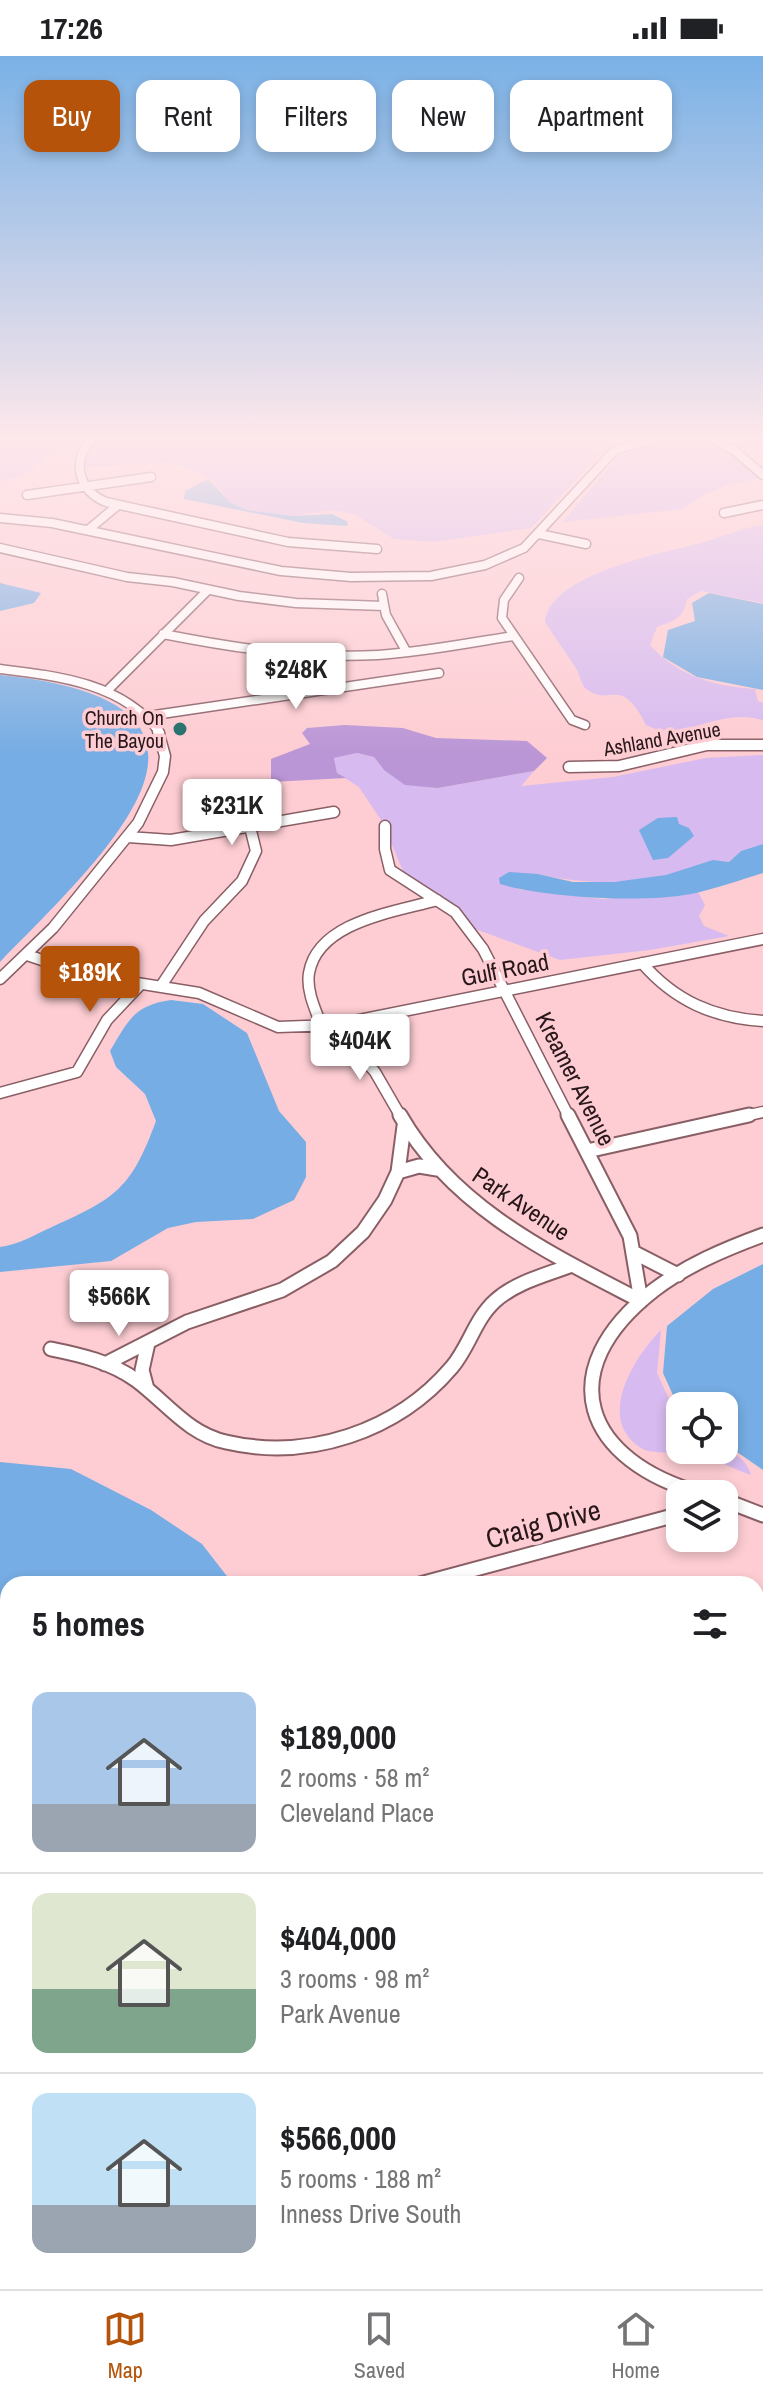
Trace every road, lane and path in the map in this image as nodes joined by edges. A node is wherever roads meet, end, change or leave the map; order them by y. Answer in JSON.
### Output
{"nodes":[{"id":1,"x":152,"y":544,"type":"edge"},
{"id":2,"x":316,"y":544,"type":"edge"},
{"id":3,"x":525,"y":544,"type":"edge"},
{"id":4,"x":0,"y":548,"type":"edge"},
{"id":5,"x":377,"y":549,"type":"dead end"},
{"id":6,"x":375,"y":578,"type":"junction"},
{"id":7,"x":385,"y":578,"type":"junction"},
{"id":8,"x":519,"y":578,"type":"dead end"},
{"id":9,"x":208,"y":590,"type":"junction"},
{"id":10,"x":382,"y":594,"type":"junction"},
{"id":11,"x":384,"y":606,"type":"junction"},
{"id":12,"x":163,"y":634,"type":"junction"},
{"id":13,"x":513,"y":636,"type":"junction"},
{"id":14,"x":406,"y":651,"type":"junction"},
{"id":15,"x":0,"y":669,"type":"edge"},
{"id":16,"x":439,"y":673,"type":"dead end"},
{"id":17,"x":107,"y":691,"type":"junction"},
{"id":18,"x":148,"y":716,"type":"junction"},
{"id":19,"x":585,"y":725,"type":"dead end"},
{"id":20,"x":763,"y":745,"type":"edge"},
{"id":21,"x":569,"y":767,"type":"dead end"},
{"id":22,"x":334,"y":812,"type":"dead end"},
{"id":23,"x":385,"y":826,"type":"dead end"},
{"id":24,"x":250,"y":827,"type":"junction"},
{"id":25,"x":128,"y":837,"type":"junction"},
{"id":26,"x":437,"y":900,"type":"junction"},
{"id":27,"x":763,"y":939,"type":"edge"},
{"id":28,"x":27,"y":955,"type":"junction"},
{"id":29,"x":642,"y":963,"type":"junction"},
{"id":30,"x":0,"y":979,"type":"edge"},
{"id":31,"x":140,"y":985,"type":"junction"},
{"id":32,"x":161,"y":986,"type":"junction"},
{"id":33,"x":505,"y":990,"type":"junction"},
{"id":34,"x":763,"y":1021,"type":"edge"},
{"id":35,"x":328,"y":1026,"type":"junction"},
{"id":36,"x":0,"y":1093,"type":"edge"},
{"id":37,"x":763,"y":1112,"type":"edge"},
{"id":38,"x":404,"y":1126,"type":"junction"},
{"id":39,"x":587,"y":1151,"type":"junction"},
{"id":40,"x":437,"y":1169,"type":"junction"},
{"id":41,"x":398,"y":1172,"type":"junction"},
{"id":42,"x":763,"y":1235,"type":"edge"},
{"id":43,"x":635,"y":1253,"type":"junction"},
{"id":44,"x":572,"y":1265,"type":"junction"},
{"id":45,"x":678,"y":1275,"type":"junction"},
{"id":46,"x":641,"y":1301,"type":"junction"},
{"id":47,"x":148,"y":1343,"type":"junction"},
{"id":48,"x":51,"y":1349,"type":"dead end"},
{"id":49,"x":105,"y":1364,"type":"junction"},
{"id":50,"x":147,"y":1389,"type":"junction"},
{"id":51,"x":666,"y":1483,"type":"edge"},
{"id":52,"x":738,"y":1506,"type":"edge"},
{"id":53,"x":763,"y":1515,"type":"edge"},
{"id":54,"x":666,"y":1518,"type":"edge"},
{"id":55,"x":450,"y":1576,"type":"edge"}],
"edges":[{"from":1,"to":6,"type":"street"},
{"from":2,"to":5,"type":"street"},
{"from":3,"to":7,"type":"street"},
{"from":4,"to":9,"type":"street"},
{"from":6,"to":7,"type":"street"},
{"from":6,"to":10,"type":"street"},
{"from":7,"to":10,"type":"street"},
{"from":8,"to":13,"type":"street"},
{"from":9,"to":11,"type":"street"},
{"from":9,"to":12,"type":"street"},
{"from":10,"to":11,"type":"street"},
{"from":11,"to":14,"type":"street"},
{"from":12,"to":14,"type":"street"},
{"from":12,"to":17,"type":"street"},
{"from":13,"to":14,"type":"street"},
{"from":13,"to":19,"type":"street"},
{"from":15,"to":17,"type":"street"},
{"from":16,"to":18,"type":"street"},
{"from":17,"to":18,"type":"street"},
{"from":18,"to":25,"type":"street"},
{"from":20,"to":21,"type":"street","name":"Ashland Avenue"},
{"from":22,"to":24,"type":"street"},
{"from":23,"to":26,"type":"street","name":"Kreamer Avenue"},
{"from":24,"to":25,"type":"street"},
{"from":24,"to":32,"type":"street"},
{"from":25,"to":28,"type":"street"},
{"from":26,"to":33,"type":"street","name":"Kreamer Avenue"},
{"from":26,"to":35,"type":"street","name":"Park Avenue"},
{"from":27,"to":29,"type":"street","name":"Gulf Road"},
{"from":28,"to":30,"type":"street"},
{"from":28,"to":31,"type":"street","name":"Gulf Road"},
{"from":29,"to":33,"type":"street","name":"Gulf Road"},
{"from":29,"to":34,"type":"street"},
{"from":31,"to":32,"type":"street","name":"Gulf Road"},
{"from":31,"to":36,"type":"street"},
{"from":32,"to":35,"type":"street","name":"Gulf Road"},
{"from":33,"to":35,"type":"street","name":"Gulf Road"},
{"from":33,"to":39,"type":"street","name":"Kreamer Avenue"},
{"from":35,"to":38,"type":"street","name":"Park Avenue"},
{"from":37,"to":39,"type":"street"},
{"from":38,"to":40,"type":"street","name":"Park Avenue"},
{"from":38,"to":41,"type":"street"},
{"from":39,"to":43,"type":"street","name":"Kreamer Avenue"},
{"from":40,"to":41,"type":"street"},
{"from":40,"to":44,"type":"street","name":"Park Avenue"},
{"from":41,"to":47,"type":"street"},
{"from":42,"to":45,"type":"street"},
{"from":43,"to":45,"type":"street"},
{"from":43,"to":46,"type":"street","name":"Kreamer Avenue"},
{"from":44,"to":46,"type":"street","name":"Park Avenue"},
{"from":44,"to":50,"type":"street"},
{"from":45,"to":46,"type":"street"},
{"from":46,"to":51,"type":"street"},
{"from":47,"to":49,"type":"street"},
{"from":47,"to":50,"type":"street"},
{"from":48,"to":49,"type":"street"},
{"from":49,"to":50,"type":"street"},
{"from":52,"to":53,"type":"street"},
{"from":54,"to":55,"type":"street","name":"Craig Drive"}]}
